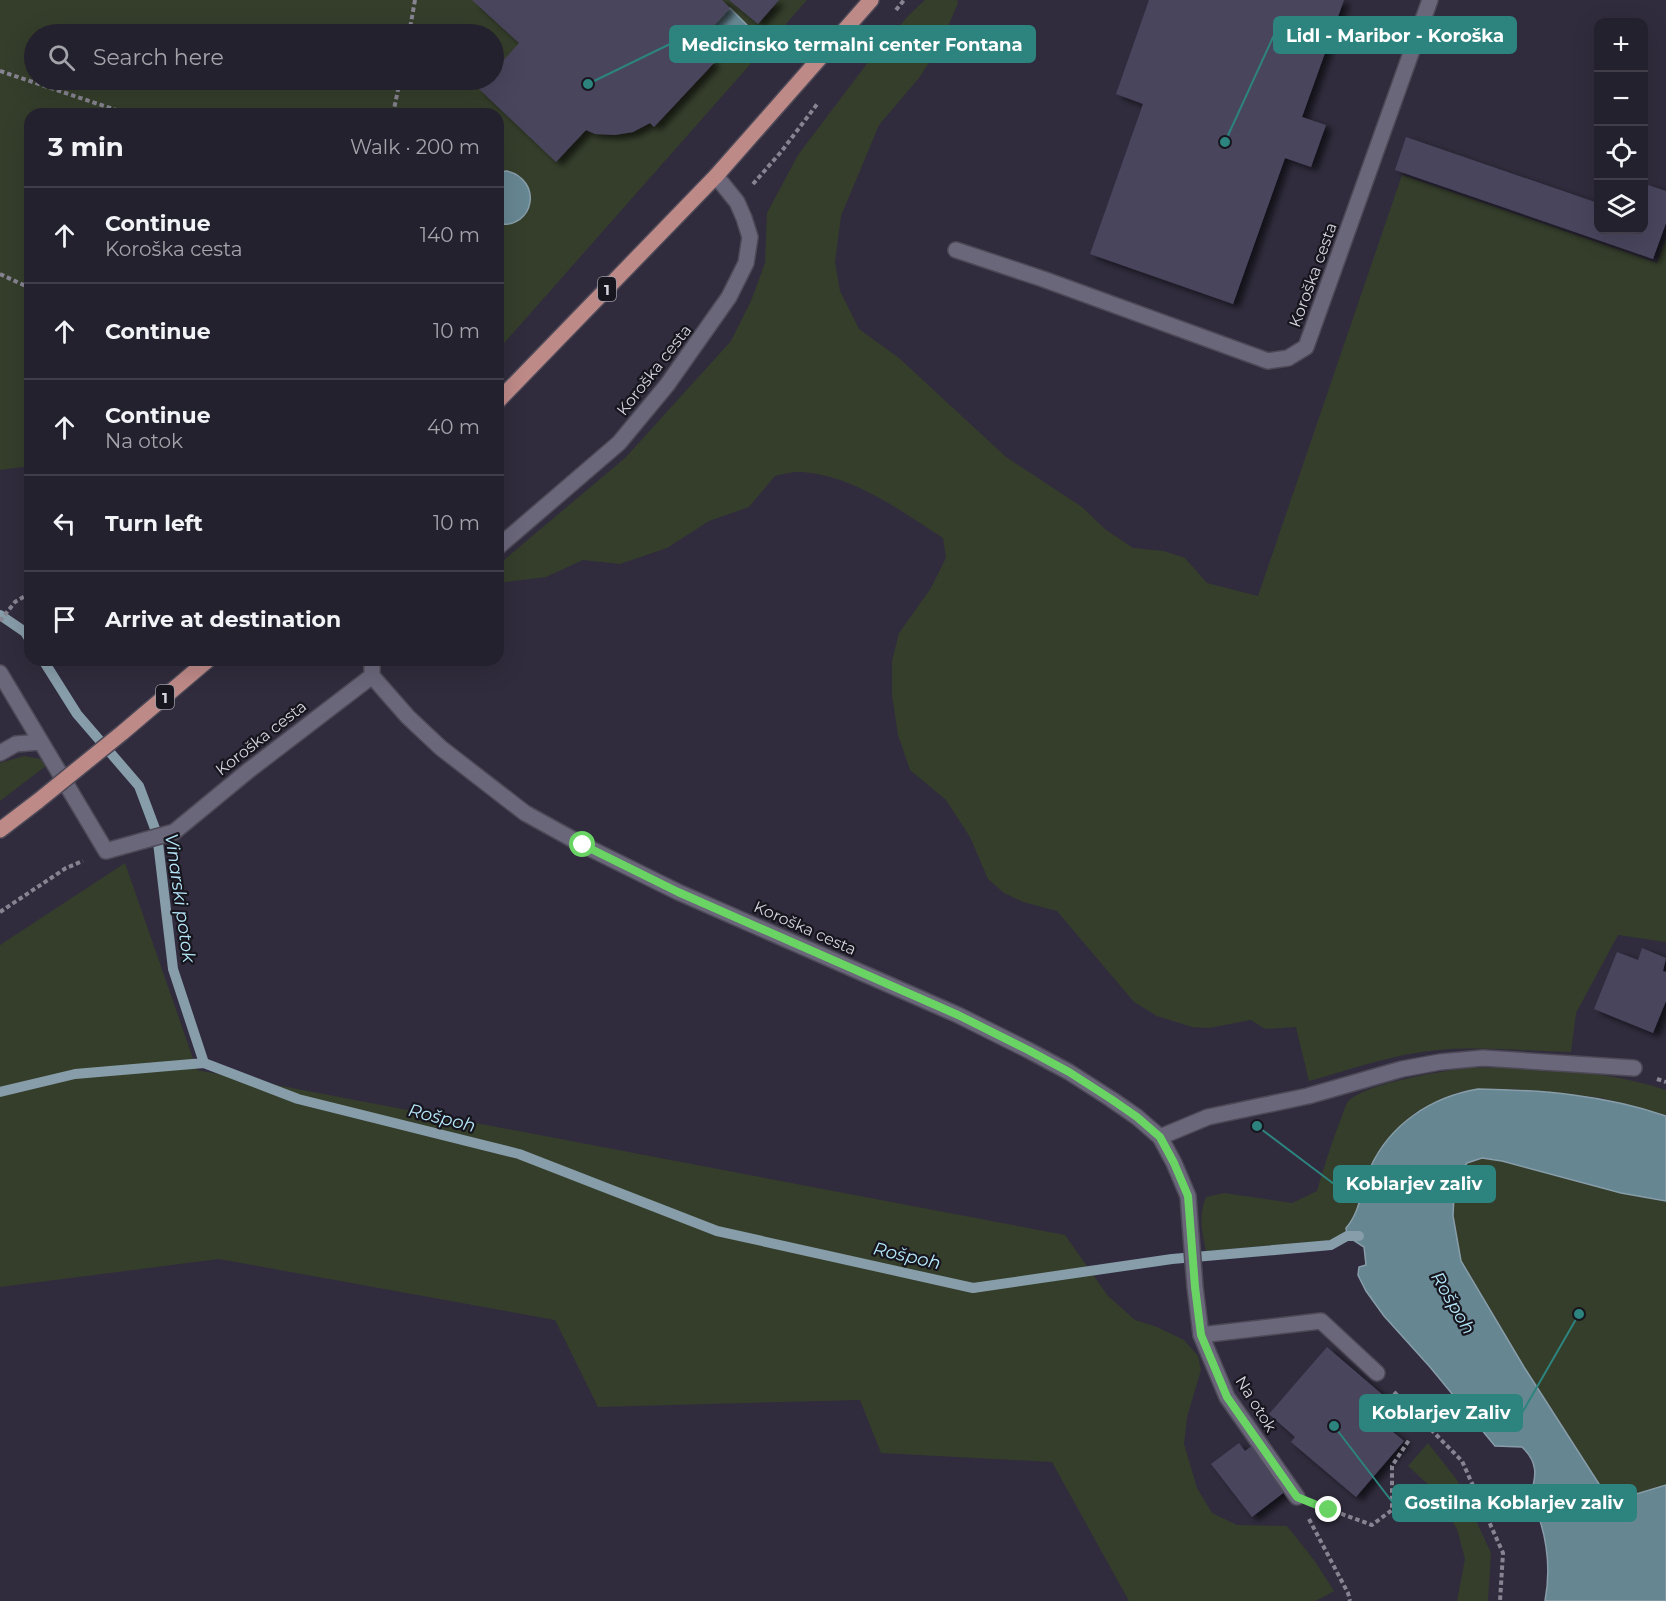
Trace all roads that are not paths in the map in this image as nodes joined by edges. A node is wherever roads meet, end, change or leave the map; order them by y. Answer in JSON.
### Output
{"nodes":[{"id":1,"x":871,"y":0,"type":"edge"},
{"id":2,"x":1430,"y":0,"type":"edge"},
{"id":3,"x":716,"y":176,"type":"junction"},
{"id":4,"x":956,"y":250,"type":"dead end"},
{"id":5,"x":504,"y":395,"type":"edge"},
{"id":6,"x":504,"y":542,"type":"edge"},
{"id":7,"x":201,"y":666,"type":"edge"},
{"id":8,"x":372,"y":668,"type":"edge"},
{"id":9,"x":0,"y":673,"type":"edge"},
{"id":10,"x":40,"y":742,"type":"junction"},
{"id":11,"x":0,"y":753,"type":"edge"},
{"id":12,"x":0,"y":831,"type":"edge"},
{"id":13,"x":1634,"y":1068,"type":"dead end"},
{"id":14,"x":1160,"y":1137,"type":"junction"},
{"id":15,"x":1195,"y":1287,"type":"joint"},
{"id":16,"x":1201,"y":1335,"type":"junction"},
{"id":17,"x":1377,"y":1373,"type":"road end"},
{"id":18,"x":1297,"y":1497,"type":"road end"}],
"edges":[{"from":1,"to":3,"type":"main road","number":"1"},
{"from":2,"to":4,"type":"street","name":"Koroška cesta"},
{"from":3,"to":5,"type":"main road","number":"1"},
{"from":3,"to":6,"type":"street","name":"Koroška cesta"},
{"from":7,"to":12,"type":"main road","number":"1","bridge":true},
{"from":8,"to":10,"type":"street","name":"Koroška cesta"},
{"from":8,"to":14,"type":"street","name":"Koroška cesta"},
{"from":9,"to":10,"type":"street"},
{"from":10,"to":11,"type":"street"},
{"from":13,"to":14,"type":"street"},
{"from":14,"to":15,"type":"street","name":"Koroška cesta"},
{"from":15,"to":16,"type":"street","name":"Na otok"},
{"from":16,"to":17,"type":"street"},
{"from":16,"to":18,"type":"street","name":"Na otok"}]}
